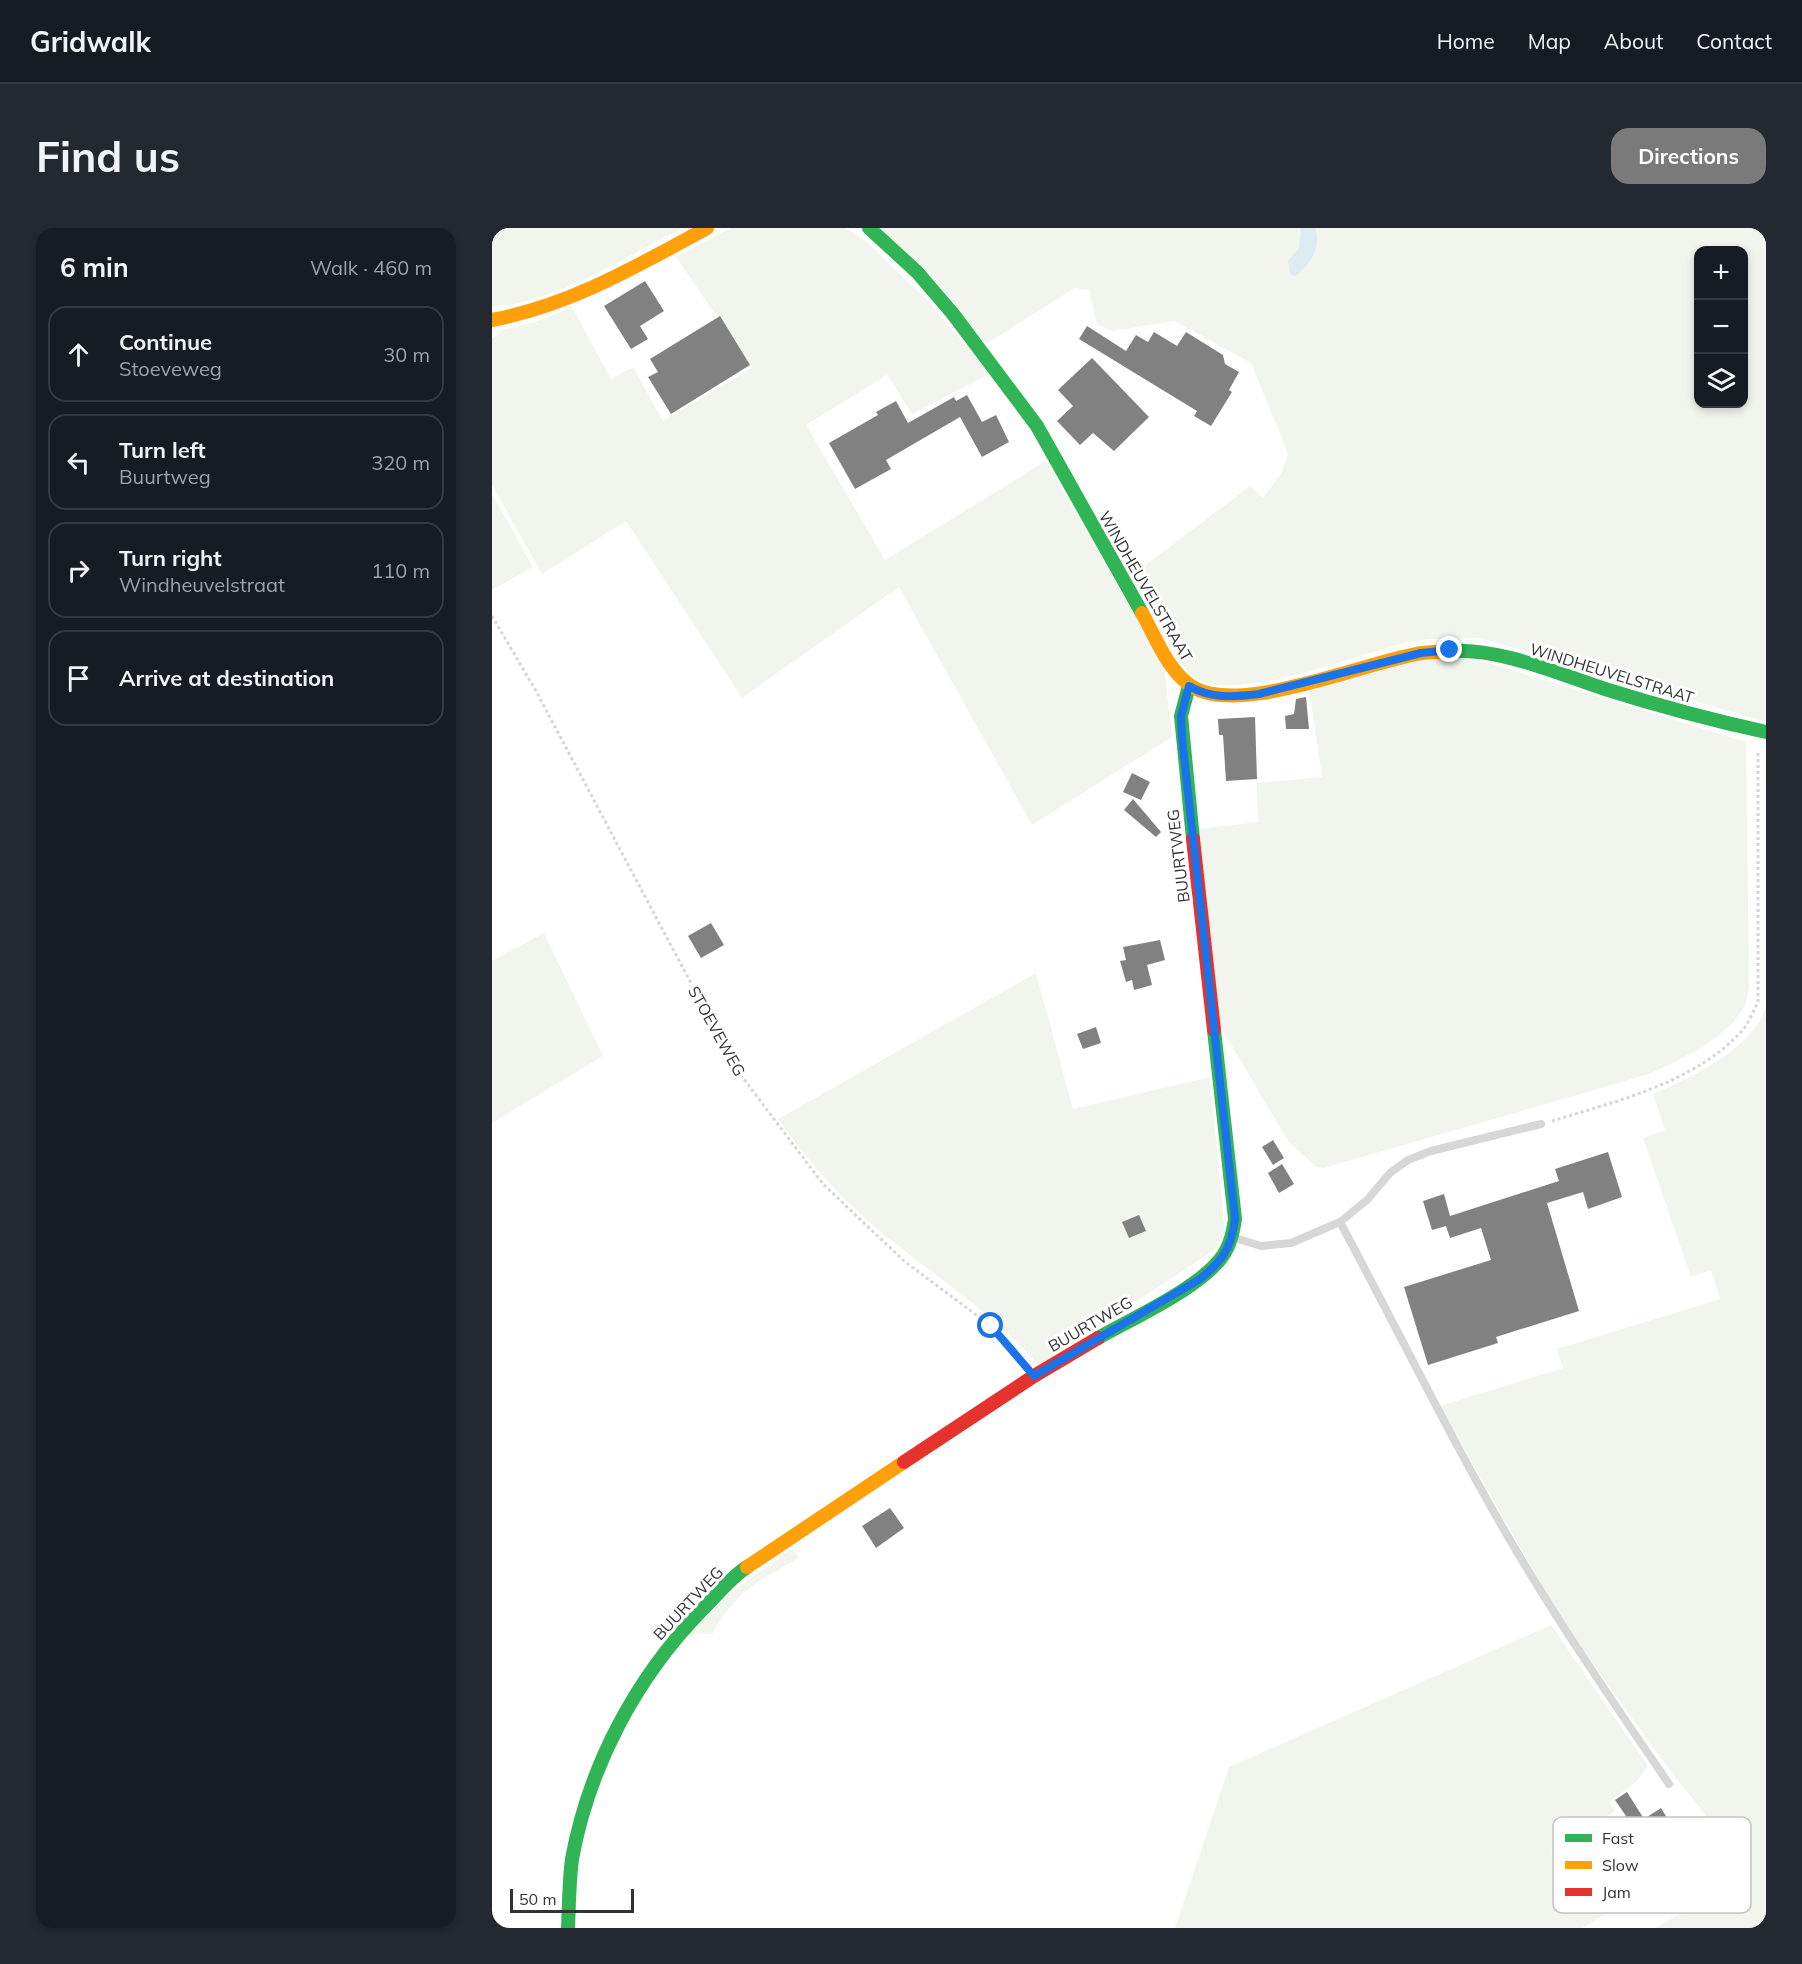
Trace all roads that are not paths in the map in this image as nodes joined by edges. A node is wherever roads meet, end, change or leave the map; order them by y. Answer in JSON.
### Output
{"nodes":[{"id":1,"x":707,"y":228,"type":"edge"},
{"id":2,"x":870,"y":228,"type":"edge"},
{"id":3,"x":492,"y":320,"type":"edge"},
{"id":4,"x":1189,"y":686,"type":"junction"},
{"id":5,"x":1762,"y":731,"type":"edge"},
{"id":6,"x":1541,"y":1124,"type":"road end"},
{"id":7,"x":1340,"y":1222,"type":"junction"},
{"id":8,"x":1232,"y":1238,"type":"junction"},
{"id":9,"x":1669,"y":1784,"type":"dead end"},
{"id":10,"x":568,"y":1928,"type":"edge"}],
"edges":[{"from":1,"to":3,"type":"street"},
{"from":2,"to":4,"type":"street","name":"WINDHEUVELSTRAAT"},
{"from":4,"to":5,"type":"street","name":"WINDHEUVELSTRAAT"},
{"from":4,"to":8,"type":"street","name":"BUURTWEG"},
{"from":6,"to":7,"type":"lane"},
{"from":7,"to":8,"type":"lane"},
{"from":7,"to":9,"type":"lane"},
{"from":8,"to":10,"type":"street","name":"BUURTWEG"}]}
